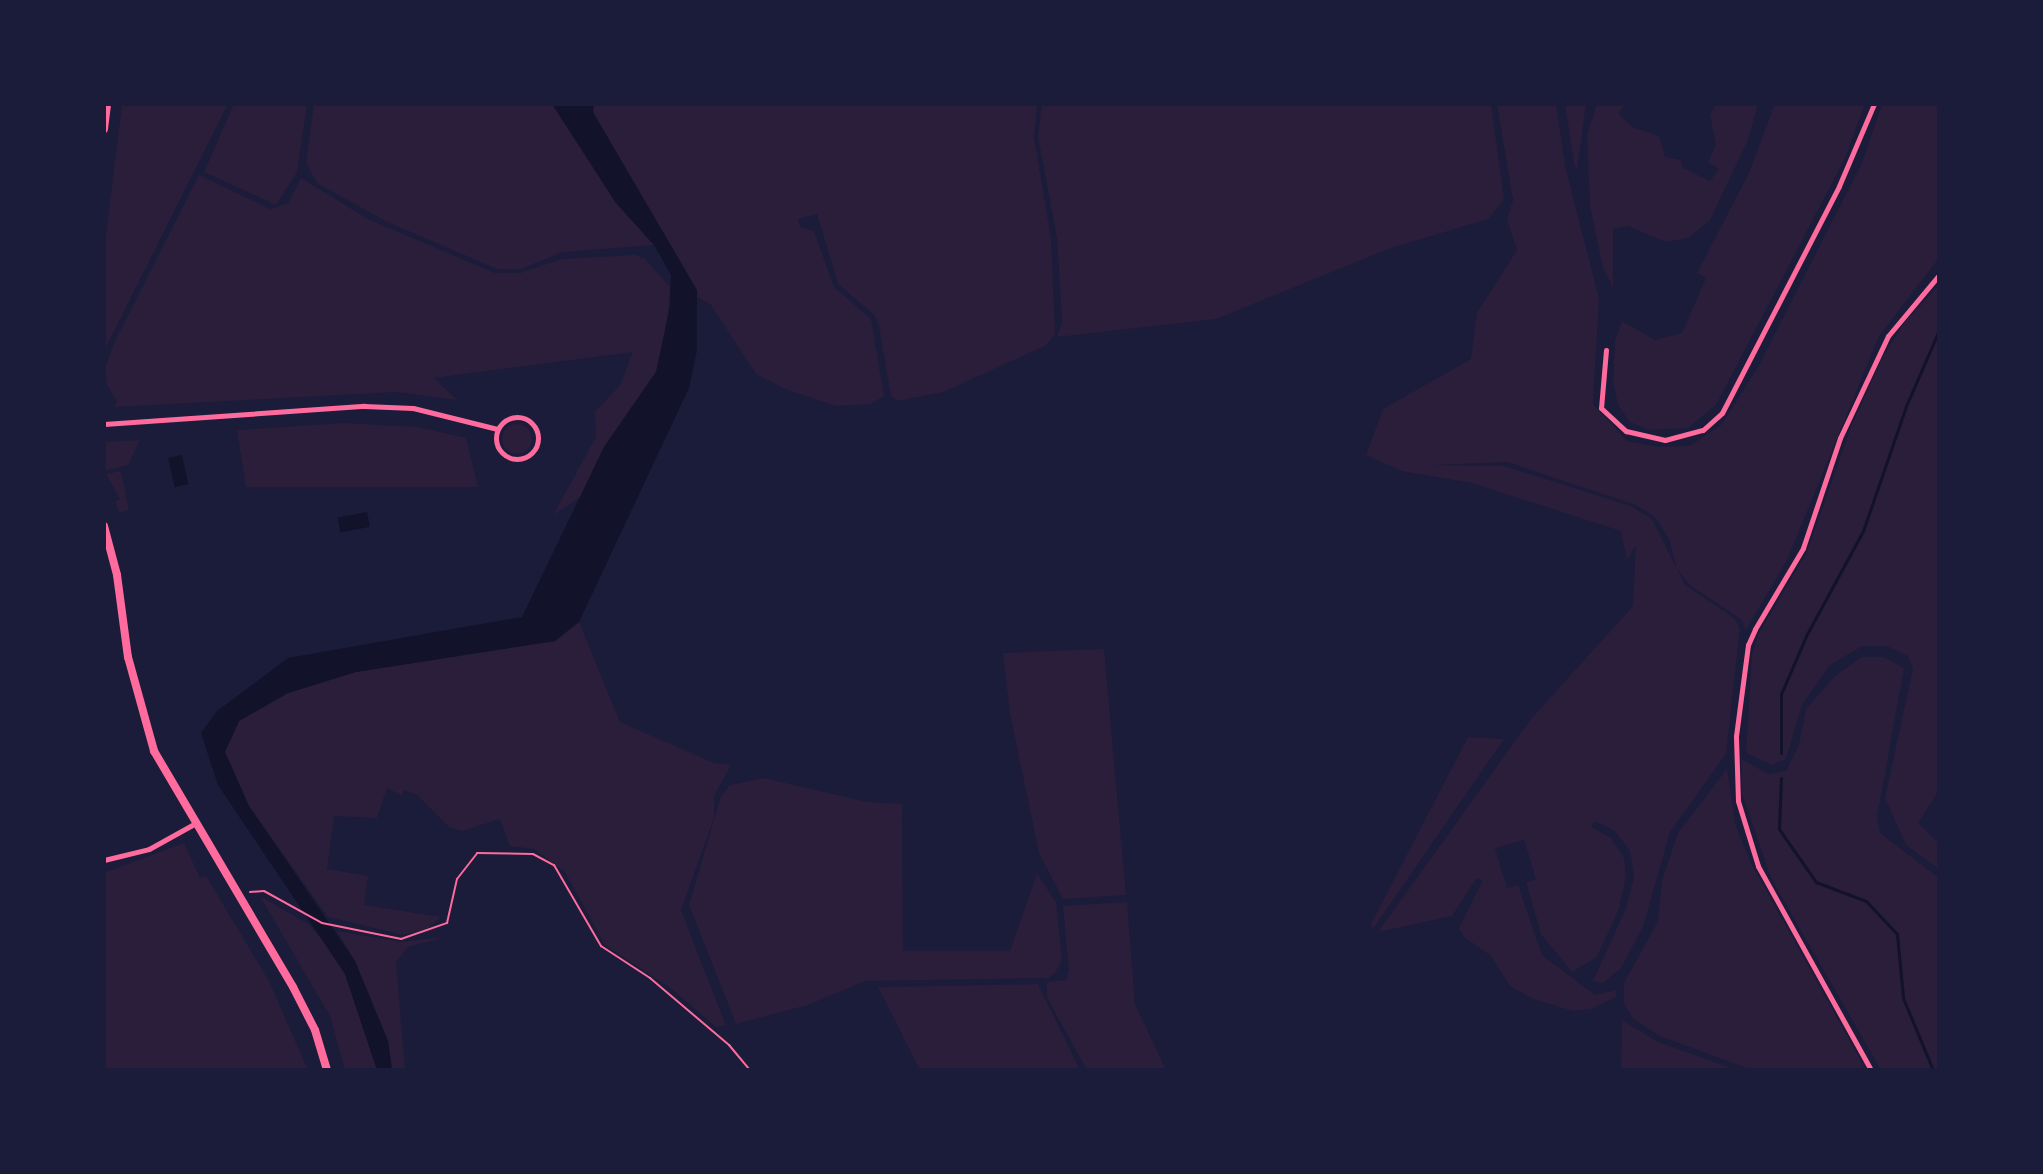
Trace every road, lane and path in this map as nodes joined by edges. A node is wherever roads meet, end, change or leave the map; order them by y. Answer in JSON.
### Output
{"nodes":[{"id":1,"x":107,"y":104,"type":"edge"},
{"id":2,"x":1874,"y":104,"type":"edge"},
{"id":3,"x":104,"y":129,"type":"edge"},
{"id":4,"x":1939,"y":275,"type":"edge"},
{"id":5,"x":1606,"y":350,"type":"dead end"},
{"id":6,"x":104,"y":424,"type":"edge"},
{"id":7,"x":497,"y":429,"type":"junction"},
{"id":8,"x":104,"y":526,"type":"edge"},
{"id":9,"x":194,"y":824,"type":"junction"},
{"id":10,"x":104,"y":860,"type":"edge"},
{"id":11,"x":236,"y":892,"type":"junction"},
{"id":12,"x":327,"y":1070,"type":"edge"},
{"id":13,"x":750,"y":1070,"type":"edge"},
{"id":14,"x":1871,"y":1070,"type":"edge"}],
"edges":[{"from":1,"to":3,"type":"main road"},
{"from":2,"to":5,"type":"street"},
{"from":4,"to":14,"type":"street"},
{"from":6,"to":7,"type":"street"},
{"from":7,"to":7,"type":"street"},
{"from":8,"to":9,"type":"main road"},
{"from":9,"to":10,"type":"street"},
{"from":9,"to":11,"type":"main road"},
{"from":11,"to":12,"type":"main road"},
{"from":11,"to":13,"type":"path"}]}
